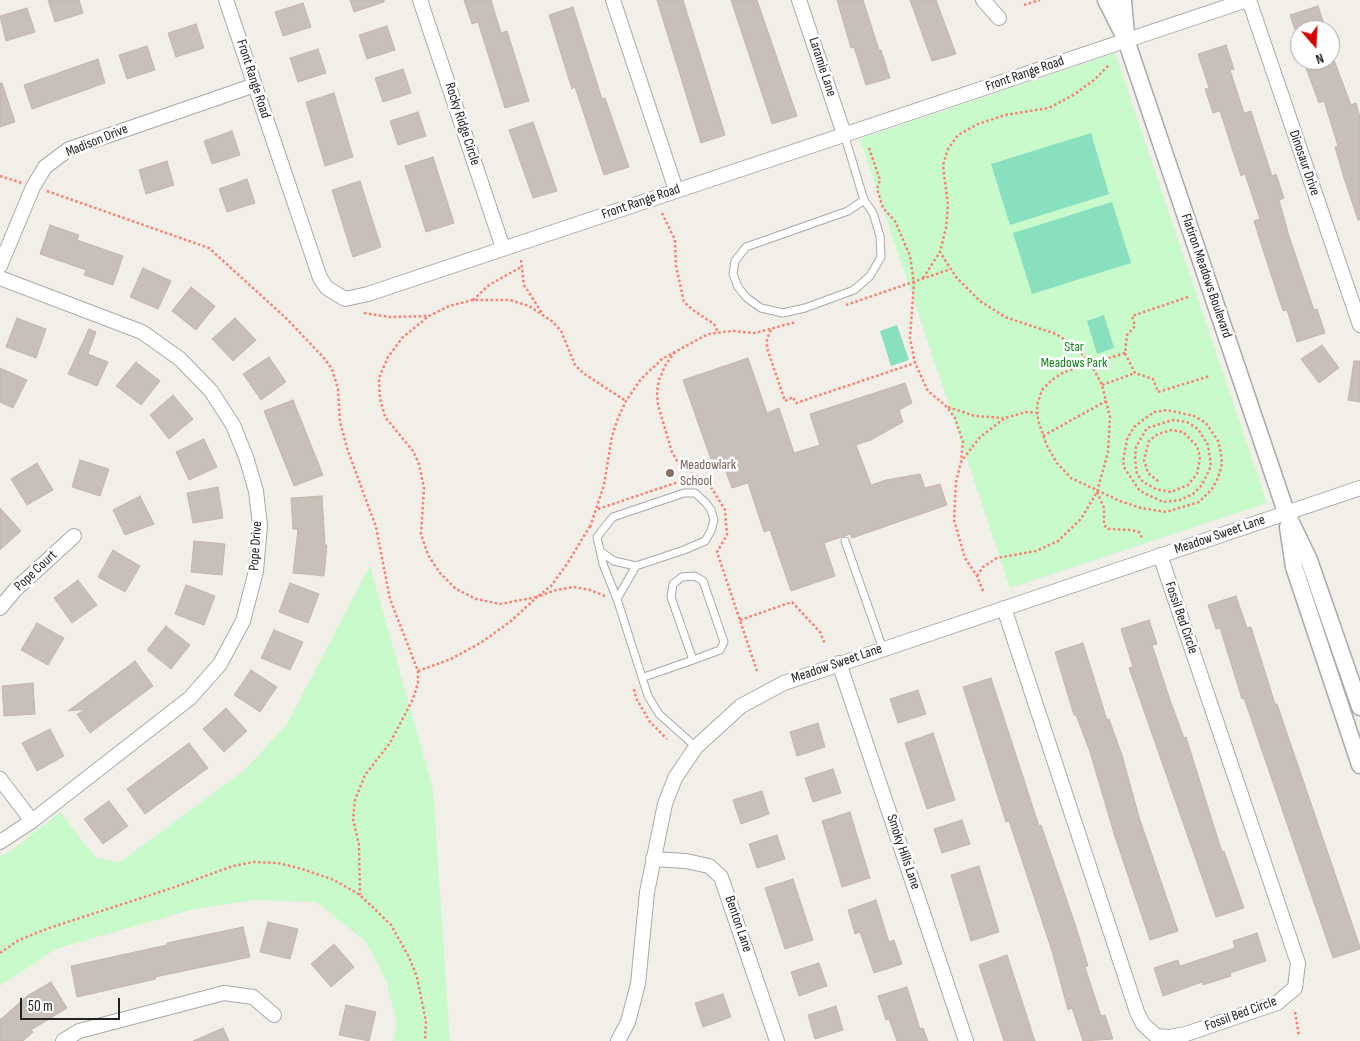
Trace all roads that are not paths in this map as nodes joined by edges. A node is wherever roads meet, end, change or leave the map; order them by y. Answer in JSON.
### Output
{"nodes":[{"id":1,"x":226,"y":0,"type":"edge"},
{"id":2,"x":420,"y":0,"type":"edge"},
{"id":3,"x":613,"y":0,"type":"edge"},
{"id":4,"x":799,"y":0,"type":"edge"},
{"id":5,"x":984,"y":0,"type":"edge"},
{"id":6,"x":1106,"y":0,"type":"edge"},
{"id":7,"x":1123,"y":0,"type":"edge"},
{"id":8,"x":1248,"y":0,"type":"edge"},
{"id":9,"x":999,"y":18,"type":"dead end"},
{"id":10,"x":1126,"y":40,"type":"junction"},
{"id":11,"x":255,"y":85,"type":"junction"},
{"id":12,"x":844,"y":134,"type":"junction"},
{"id":13,"x":676,"y":190,"type":"junction"},
{"id":14,"x":864,"y":200,"type":"junction"},
{"id":15,"x":503,"y":248,"type":"junction"},
{"id":16,"x":0,"y":266,"type":"edge"},
{"id":17,"x":0,"y":278,"type":"edge"},
{"id":18,"x":1360,"y":325,"type":"edge"},
{"id":19,"x":1360,"y":488,"type":"edge"},
{"id":20,"x":1286,"y":512,"type":"junction"},
{"id":21,"x":74,"y":536,"type":"dead end"},
{"id":22,"x":845,"y":541,"type":"dead end"},
{"id":23,"x":601,"y":552,"type":"junction"},
{"id":24,"x":1160,"y":555,"type":"junction"},
{"id":25,"x":636,"y":566,"type":"junction"},
{"id":26,"x":617,"y":599,"type":"junction"},
{"id":27,"x":0,"y":608,"type":"edge"},
{"id":28,"x":1004,"y":608,"type":"junction"},
{"id":29,"x":883,"y":649,"type":"junction"},
{"id":30,"x":692,"y":660,"type":"junction"},
{"id":31,"x":839,"y":664,"type":"junction"},
{"id":32,"x":644,"y":677,"type":"junction"},
{"id":33,"x":1360,"y":707,"type":"edge"},
{"id":34,"x":696,"y":747,"type":"junction"},
{"id":35,"x":1360,"y":765,"type":"edge"},
{"id":36,"x":0,"y":778,"type":"edge"},
{"id":37,"x":32,"y":822,"type":"junction"},
{"id":38,"x":0,"y":842,"type":"edge"},
{"id":39,"x":653,"y":859,"type":"junction"},
{"id":40,"x":274,"y":1015,"type":"dead end"},
{"id":41,"x":63,"y":1041,"type":"edge"},
{"id":42,"x":618,"y":1041,"type":"edge"},
{"id":43,"x":777,"y":1041,"type":"edge"},
{"id":44,"x":966,"y":1041,"type":"edge"}],
"edges":[{"from":1,"to":11,"type":"street","name":"Front Range Road"},
{"from":2,"to":15,"type":"street","name":"Rocky Ridge Circle"},
{"from":3,"to":13,"type":"street"},
{"from":4,"to":12,"type":"street","name":"Laramie Lane"},
{"from":5,"to":9,"type":"street"},
{"from":6,"to":10,"type":"street","name":"Flatiron Meadows Boulevard"},
{"from":7,"to":10,"type":"street","name":"Flatiron Meadows Boulevard"},
{"from":8,"to":10,"type":"street","name":"Front Range Road"},
{"from":8,"to":18,"type":"street","name":"Dinosaur Drive"},
{"from":10,"to":12,"type":"street","name":"Front Range Road"},
{"from":10,"to":20,"type":"street","name":"Flatiron Meadows Boulevard"},
{"from":11,"to":15,"type":"street","name":"Front Range Road"},
{"from":11,"to":16,"type":"street","name":"Madison Drive"},
{"from":12,"to":13,"type":"street","name":"Front Range Road"},
{"from":12,"to":14,"type":"lane"},
{"from":13,"to":15,"type":"street","name":"Front Range Road"},
{"from":14,"to":14,"type":"lane"},
{"from":17,"to":37,"type":"street","name":"Pope Drive"},
{"from":19,"to":20,"type":"street","name":"Meadow Sweet Lane"},
{"from":20,"to":24,"type":"street","name":"Meadow Sweet Lane"},
{"from":20,"to":33,"type":"street","name":"Flatiron Meadows Boulevard"},
{"from":20,"to":35,"type":"street","name":"Flatiron Meadows Boulevard"},
{"from":21,"to":27,"type":"street","name":"Pope Court"},
{"from":22,"to":29,"type":"lane"},
{"from":23,"to":25,"type":"lane"},
{"from":23,"to":25,"type":"lane"},
{"from":23,"to":26,"type":"lane"},
{"from":24,"to":28,"type":"street","name":"Meadow Sweet Lane"},
{"from":24,"to":28,"type":"street","name":"Fossil Bed Circle"},
{"from":25,"to":26,"type":"lane"},
{"from":26,"to":32,"type":"lane"},
{"from":28,"to":29,"type":"street","name":"Meadow Sweet Lane"},
{"from":29,"to":31,"type":"street","name":"Meadow Sweet Lane"},
{"from":30,"to":30,"type":"lane"},
{"from":30,"to":32,"type":"lane"},
{"from":31,"to":34,"type":"street","name":"Meadow Sweet Lane"},
{"from":31,"to":44,"type":"street","name":"Smoky Hills Lane"},
{"from":32,"to":34,"type":"lane"},
{"from":34,"to":39,"type":"street","name":"Meadow Sweet Lane"},
{"from":36,"to":37,"type":"street"},
{"from":37,"to":38,"type":"street","name":"Pope Drive"},
{"from":39,"to":42,"type":"street","name":"Meadow Sweet Lane"},
{"from":39,"to":43,"type":"street","name":"Benton Lane"},
{"from":40,"to":41,"type":"street"}]}
